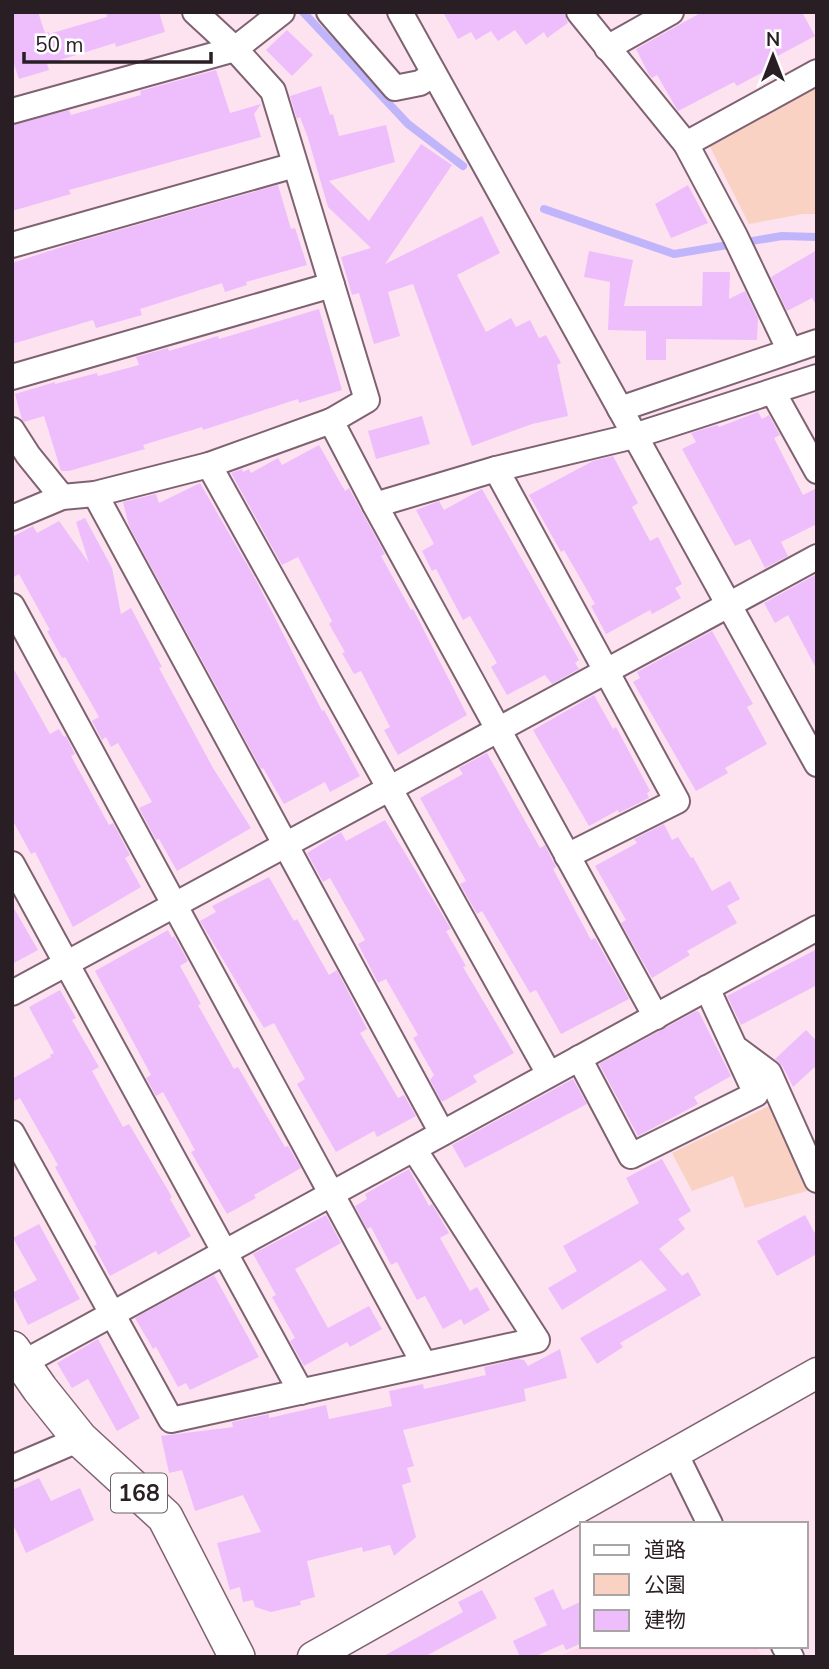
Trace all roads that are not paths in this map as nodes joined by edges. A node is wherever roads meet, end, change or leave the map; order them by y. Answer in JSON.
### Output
{"nodes":[{"id":1,"x":195,"y":12,"type":"edge"},
{"id":2,"x":282,"y":12,"type":"edge"},
{"id":3,"x":329,"y":12,"type":"edge"},
{"id":4,"x":400,"y":12,"type":"edge"},
{"id":5,"x":579,"y":12,"type":"edge"},
{"id":6,"x":671,"y":12,"type":"edge"},
{"id":7,"x":607,"y":48,"type":"junction"},
{"id":8,"x":235,"y":49,"type":"junction"},
{"id":9,"x":817,"y":72,"type":"edge"},
{"id":10,"x":434,"y":74,"type":"junction"},
{"id":11,"x":12,"y":111,"type":"edge"},
{"id":12,"x":686,"y":144,"type":"junction"},
{"id":13,"x":295,"y":165,"type":"junction"},
{"id":14,"x":12,"y":245,"type":"edge"},
{"id":15,"x":332,"y":285,"type":"junction"},
{"id":16,"x":817,"y":342,"type":"edge"},
{"id":17,"x":790,"y":352,"type":"junction"},
{"id":18,"x":12,"y":377,"type":"edge"},
{"id":19,"x":817,"y":377,"type":"edge"},
{"id":20,"x":773,"y":392,"type":"junction"},
{"id":21,"x":620,"y":410,"type":"junction"},
{"id":22,"x":331,"y":421,"type":"junction"},
{"id":23,"x":12,"y":430,"type":"edge"},
{"id":24,"x":634,"y":436,"type":"junction"},
{"id":25,"x":209,"y":464,"type":"junction"},
{"id":26,"x":496,"y":469,"type":"junction"},
{"id":27,"x":817,"y":471,"type":"edge"},
{"id":28,"x":95,"y":494,"type":"junction"},
{"id":29,"x":62,"y":497,"type":"junction"},
{"id":30,"x":375,"y":505,"type":"junction"},
{"id":31,"x":12,"y":518,"type":"edge"},
{"id":32,"x":817,"y":557,"type":"edge"},
{"id":33,"x":728,"y":605,"type":"junction"},
{"id":34,"x":12,"y":606,"type":"edge"},
{"id":35,"x":607,"y":671,"type":"junction"},
{"id":36,"x":498,"y":730,"type":"junction"},
{"id":37,"x":817,"y":764,"type":"edge"},
{"id":38,"x":390,"y":788,"type":"junction"},
{"id":39,"x":286,"y":845,"type":"junction"},
{"id":40,"x":567,"y":856,"type":"junction"},
{"id":41,"x":12,"y":864,"type":"edge"},
{"id":42,"x":175,"y":905,"type":"junction"},
{"id":43,"x":817,"y":928,"type":"edge"},
{"id":44,"x":66,"y":964,"type":"junction"},
{"id":45,"x":706,"y":988,"type":"junction"},
{"id":46,"x":12,"y":993,"type":"edge"},
{"id":47,"x":656,"y":1017,"type":"junction"},
{"id":48,"x":734,"y":1048,"type":"junction"},
{"id":49,"x":579,"y":1058,"type":"junction"},
{"id":50,"x":549,"y":1074,"type":"junction"},
{"id":51,"x":12,"y":1133,"type":"edge"},
{"id":52,"x":442,"y":1133,"type":"junction"},
{"id":53,"x":414,"y":1149,"type":"junction"},
{"id":54,"x":817,"y":1180,"type":"edge"},
{"id":55,"x":332,"y":1193,"type":"junction"},
{"id":56,"x":224,"y":1252,"type":"junction"},
{"id":57,"x":112,"y":1314,"type":"junction"},
{"id":58,"x":17,"y":1356,"type":"edge"},
{"id":59,"x":424,"y":1364,"type":"junction"},
{"id":60,"x":817,"y":1373,"type":"edge"},
{"id":61,"x":301,"y":1392,"type":"junction"},
{"id":62,"x":80,"y":1439,"type":"junction"},
{"id":63,"x":675,"y":1452,"type":"junction"},
{"id":64,"x":12,"y":1468,"type":"edge"},
{"id":65,"x":709,"y":1522,"type":"edge"},
{"id":66,"x":237,"y":1657,"type":"edge"},
{"id":67,"x":313,"y":1657,"type":"edge"}],
"edges":[{"from":1,"to":8,"type":"street"},
{"from":2,"to":8,"type":"street"},
{"from":3,"to":10,"type":"street"},
{"from":4,"to":10,"type":"street"},
{"from":5,"to":7,"type":"street"},
{"from":6,"to":7,"type":"street"},
{"from":7,"to":12,"type":"street"},
{"from":8,"to":11,"type":"street"},
{"from":8,"to":13,"type":"street"},
{"from":9,"to":12,"type":"street"},
{"from":10,"to":21,"type":"street"},
{"from":12,"to":17,"type":"street"},
{"from":13,"to":14,"type":"street"},
{"from":13,"to":15,"type":"street"},
{"from":15,"to":18,"type":"street"},
{"from":15,"to":22,"type":"street"},
{"from":16,"to":17,"type":"street"},
{"from":17,"to":21,"type":"street"},
{"from":19,"to":20,"type":"street"},
{"from":20,"to":24,"type":"street"},
{"from":20,"to":27,"type":"street"},
{"from":21,"to":24,"type":"street"},
{"from":22,"to":25,"type":"street"},
{"from":22,"to":30,"type":"street"},
{"from":23,"to":29,"type":"street"},
{"from":24,"to":26,"type":"street"},
{"from":24,"to":33,"type":"street"},
{"from":25,"to":28,"type":"street"},
{"from":25,"to":38,"type":"street"},
{"from":26,"to":30,"type":"street"},
{"from":26,"to":35,"type":"street"},
{"from":28,"to":29,"type":"street"},
{"from":28,"to":39,"type":"street"},
{"from":29,"to":31,"type":"street"},
{"from":30,"to":36,"type":"street"},
{"from":32,"to":33,"type":"street"},
{"from":33,"to":35,"type":"street"},
{"from":33,"to":37,"type":"street"},
{"from":34,"to":42,"type":"street"},
{"from":35,"to":36,"type":"street"},
{"from":35,"to":40,"type":"street"},
{"from":36,"to":38,"type":"street"},
{"from":36,"to":40,"type":"street"},
{"from":38,"to":39,"type":"street"},
{"from":38,"to":50,"type":"street"},
{"from":39,"to":42,"type":"street"},
{"from":39,"to":52,"type":"street"},
{"from":40,"to":47,"type":"street"},
{"from":41,"to":44,"type":"street"},
{"from":42,"to":44,"type":"street"},
{"from":42,"to":55,"type":"street"},
{"from":43,"to":45,"type":"street"},
{"from":44,"to":46,"type":"street"},
{"from":44,"to":56,"type":"street"},
{"from":45,"to":47,"type":"street"},
{"from":45,"to":48,"type":"street"},
{"from":47,"to":49,"type":"street"},
{"from":48,"to":49,"type":"street"},
{"from":48,"to":54,"type":"street"},
{"from":49,"to":50,"type":"street"},
{"from":50,"to":52,"type":"street"},
{"from":51,"to":57,"type":"street"},
{"from":52,"to":53,"type":"street"},
{"from":53,"to":55,"type":"street"},
{"from":53,"to":59,"type":"street"},
{"from":55,"to":56,"type":"street"},
{"from":55,"to":59,"type":"street"},
{"from":56,"to":57,"type":"street"},
{"from":56,"to":61,"type":"street"},
{"from":57,"to":58,"type":"street"},
{"from":57,"to":61,"type":"street"},
{"from":58,"to":62,"type":"highway","number":"168"},
{"from":59,"to":61,"type":"street"},
{"from":60,"to":63,"type":"main road"},
{"from":62,"to":64,"type":"street"},
{"from":62,"to":66,"type":"highway","number":"168"},
{"from":63,"to":65,"type":"street"},
{"from":63,"to":67,"type":"main road"}]}
